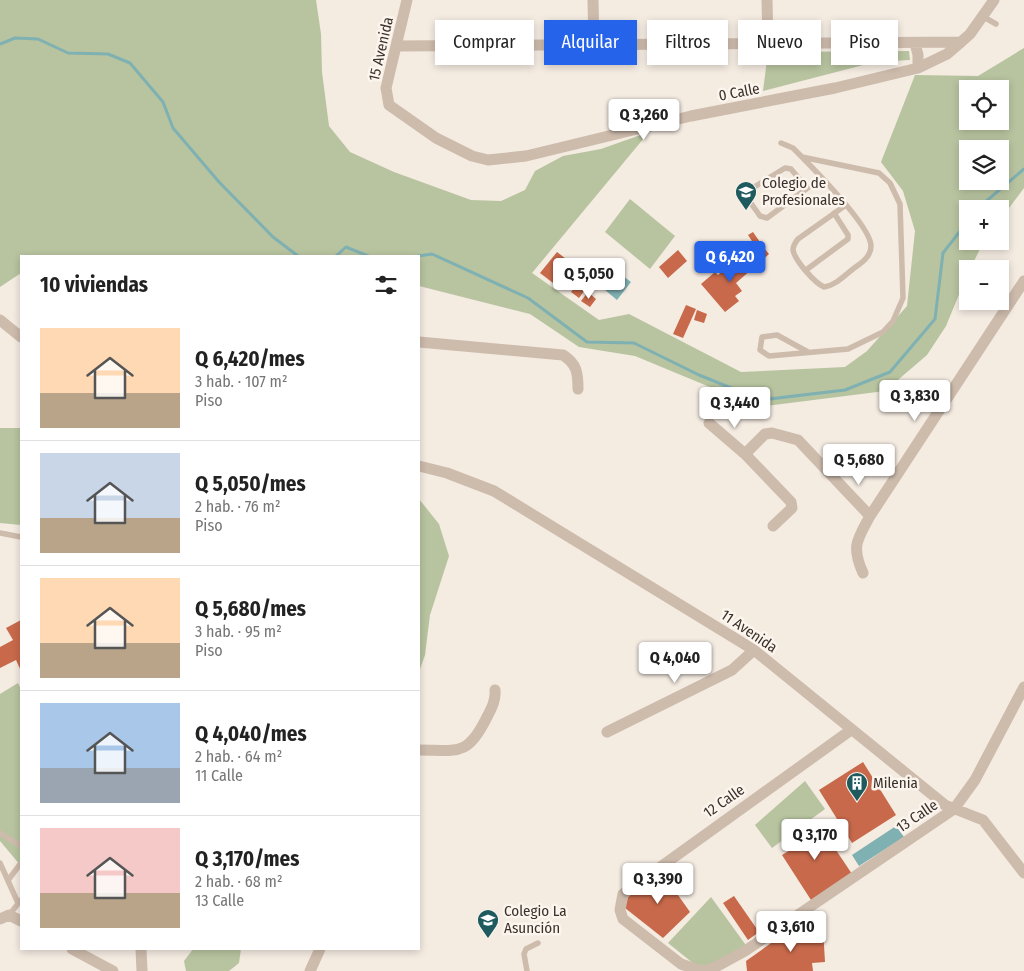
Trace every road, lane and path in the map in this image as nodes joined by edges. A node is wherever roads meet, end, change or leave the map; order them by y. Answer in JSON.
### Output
{"nodes":[{"id":1,"x":407,"y":0,"type":"edge"},
{"id":2,"x":594,"y":0,"type":"edge"},
{"id":3,"x":767,"y":0,"type":"edge"},
{"id":4,"x":994,"y":0,"type":"edge"},
{"id":5,"x":982,"y":16,"type":"junction"},
{"id":6,"x":594,"y":20,"type":"edge"},
{"id":7,"x":767,"y":20,"type":"edge"},
{"id":8,"x":996,"y":24,"type":"dead end"},
{"id":9,"x":961,"y":42,"type":"junction"},
{"id":10,"x":919,"y":43,"type":"junction"},
{"id":11,"x":821,"y":44,"type":"edge"},
{"id":12,"x":738,"y":45,"type":"edge"},
{"id":13,"x":397,"y":46,"type":"junction"},
{"id":14,"x":544,"y":46,"type":"edge"},
{"id":15,"x":637,"y":46,"type":"edge"},
{"id":16,"x":922,"y":67,"type":"junction"},
{"id":17,"x":389,"y":105,"type":"joint"},
{"id":18,"x":781,"y":144,"type":"dead end"},
{"id":19,"x":802,"y":157,"type":"junction"},
{"id":20,"x":821,"y":178,"type":"junction"},
{"id":21,"x":806,"y":188,"type":"junction"},
{"id":22,"x":846,"y":205,"type":"junction"},
{"id":23,"x":834,"y":213,"type":"junction"},
{"id":24,"x":806,"y":270,"type":"junction"},
{"id":25,"x":1024,"y":281,"type":"edge"},
{"id":26,"x":0,"y":320,"type":"edge"},
{"id":27,"x":20,"y":336,"type":"edge"},
{"id":28,"x":420,"y":342,"type":"edge"},
{"id":29,"x":808,"y":352,"type":"junction"},
{"id":30,"x":578,"y":388,"type":"dead end"},
{"id":31,"x":709,"y":423,"type":"dead end"},
{"id":32,"x":745,"y":454,"type":"junction"},
{"id":33,"x":420,"y":466,"type":"edge"},
{"id":34,"x":870,"y":516,"type":"junction"},
{"id":35,"x":773,"y":526,"type":"dead end"},
{"id":36,"x":0,"y":533,"type":"edge"},
{"id":37,"x":20,"y":537,"type":"edge"},
{"id":38,"x":863,"y":573,"type":"dead end"},
{"id":39,"x":754,"y":650,"type":"junction"},
{"id":40,"x":1024,"y":686,"type":"edge"},
{"id":41,"x":495,"y":690,"type":"dead end"},
{"id":42,"x":851,"y":730,"type":"junction"},
{"id":43,"x":607,"y":732,"type":"dead end"},
{"id":44,"x":420,"y":750,"type":"edge"},
{"id":45,"x":954,"y":809,"type":"junction"},
{"id":46,"x":0,"y":833,"type":"edge"},
{"id":47,"x":20,"y":845,"type":"edge"},
{"id":48,"x":0,"y":863,"type":"edge"},
{"id":49,"x":20,"y":864,"type":"edge"},
{"id":50,"x":1024,"y":874,"type":"edge"},
{"id":51,"x":9,"y":879,"type":"junction"},
{"id":52,"x":20,"y":901,"type":"edge"},
{"id":53,"x":5,"y":917,"type":"edge"},
{"id":54,"x":20,"y":921,"type":"edge"},
{"id":55,"x":538,"y":943,"type":"dead end"},
{"id":56,"x":74,"y":950,"type":"edge"},
{"id":57,"x":141,"y":950,"type":"edge"},
{"id":58,"x":320,"y":950,"type":"edge"},
{"id":59,"x":113,"y":971,"type":"edge"},
{"id":60,"x":142,"y":971,"type":"edge"},
{"id":61,"x":310,"y":971,"type":"edge"},
{"id":62,"x":528,"y":971,"type":"edge"},
{"id":63,"x":701,"y":971,"type":"edge"}],
"edges":[{"from":1,"to":13,"type":"street","name":"15 Avenida"},
{"from":2,"to":6,"type":"street"},
{"from":3,"to":7,"type":"street"},
{"from":4,"to":5,"type":"street","name":"0 Calle"},
{"from":5,"to":8,"type":"lane"},
{"from":5,"to":9,"type":"street","name":"0 Calle"},
{"from":9,"to":10,"type":"street"},
{"from":9,"to":16,"type":"street","name":"0 Calle"},
{"from":10,"to":11,"type":"street"},
{"from":10,"to":16,"type":"street"},
{"from":12,"to":15,"type":"street"},
{"from":13,"to":14,"type":"street"},
{"from":13,"to":17,"type":"street","name":"15 Avenida"},
{"from":16,"to":17,"type":"street","name":"0 Calle"},
{"from":18,"to":19,"type":"lane"},
{"from":19,"to":20,"type":"lane"},
{"from":19,"to":29,"type":"lane"},
{"from":20,"to":21,"type":"lane"},
{"from":20,"to":22,"type":"lane"},
{"from":21,"to":21,"type":"lane"},
{"from":22,"to":23,"type":"lane"},
{"from":22,"to":24,"type":"lane"},
{"from":23,"to":24,"type":"lane"},
{"from":23,"to":24,"type":"lane"},
{"from":25,"to":34,"type":"street"},
{"from":26,"to":27,"type":"street"},
{"from":28,"to":30,"type":"street"},
{"from":29,"to":29,"type":"lane"},
{"from":31,"to":32,"type":"street"},
{"from":32,"to":34,"type":"street"},
{"from":32,"to":35,"type":"street"},
{"from":33,"to":39,"type":"street","name":"11 Avenida"},
{"from":34,"to":38,"type":"street"},
{"from":36,"to":37,"type":"lane"},
{"from":39,"to":42,"type":"street","name":"11 Avenida"},
{"from":39,"to":43,"type":"street"},
{"from":40,"to":45,"type":"street","name":"13 Calle"},
{"from":41,"to":44,"type":"street"},
{"from":42,"to":45,"type":"street","name":"11 Avenida"},
{"from":42,"to":63,"type":"street","name":"12 Calle"},
{"from":45,"to":50,"type":"street","name":"11 Avenida"},
{"from":45,"to":63,"type":"street","name":"13 Calle"},
{"from":46,"to":47,"type":"lane"},
{"from":48,"to":51,"type":"lane"},
{"from":49,"to":51,"type":"lane"},
{"from":51,"to":52,"type":"lane"},
{"from":52,"to":53,"type":"lane"},
{"from":53,"to":54,"type":"street"},
{"from":55,"to":62,"type":"lane"},
{"from":56,"to":59,"type":"street"},
{"from":57,"to":60,"type":"street"},
{"from":58,"to":61,"type":"street"}]}
